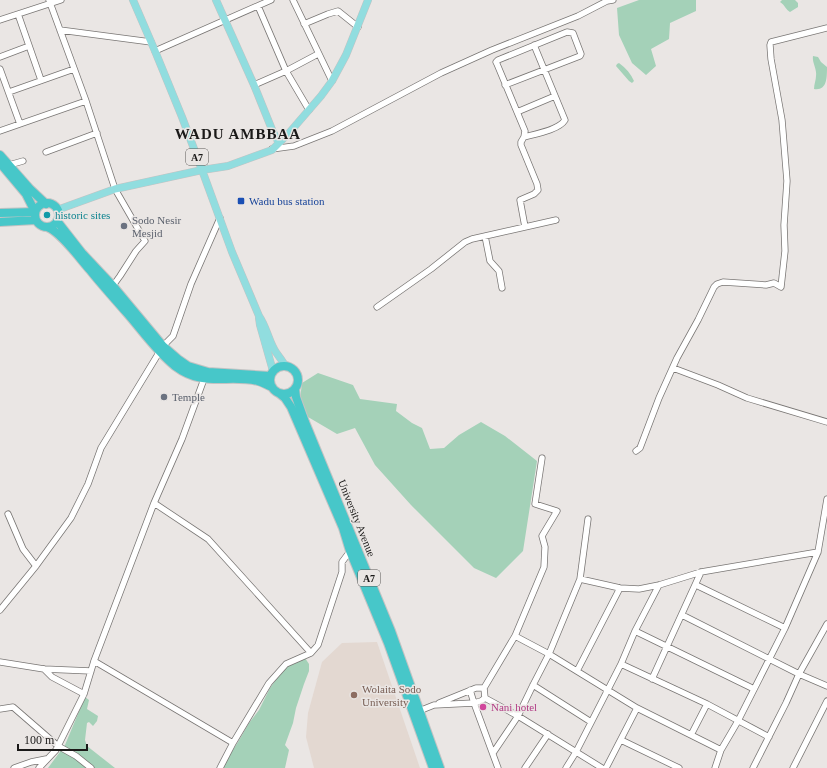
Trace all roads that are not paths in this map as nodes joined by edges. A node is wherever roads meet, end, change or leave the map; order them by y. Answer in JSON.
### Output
{"nodes":[{"id":1,"x":61,"y":0,"type":"edge"},
{"id":2,"x":133,"y":0,"type":"edge"},
{"id":3,"x":216,"y":0,"type":"edge"},
{"id":4,"x":271,"y":0,"type":"edge"},
{"id":5,"x":294,"y":0,"type":"edge"},
{"id":6,"x":368,"y":0,"type":"edge"},
{"id":7,"x":614,"y":0,"type":"edge"},
{"id":8,"x":50,"y":2,"type":"edge"},
{"id":9,"x":258,"y":6,"type":"junction"},
{"id":10,"x":18,"y":14,"type":"junction"},
{"id":11,"x":0,"y":20,"type":"edge"},
{"id":12,"x":225,"y":20,"type":"junction"},
{"id":13,"x":304,"y":24,"type":"junction"},
{"id":14,"x":358,"y":27,"type":"junction"},
{"id":15,"x":827,"y":28,"type":"edge"},
{"id":16,"x":60,"y":30,"type":"junction"},
{"id":17,"x":152,"y":42,"type":"junction"},
{"id":18,"x":29,"y":46,"type":"junction"},
{"id":19,"x":534,"y":46,"type":"junction"},
{"id":20,"x":155,"y":51,"type":"junction"},
{"id":21,"x":318,"y":54,"type":"junction"},
{"id":22,"x":0,"y":57,"type":"edge"},
{"id":23,"x":0,"y":69,"type":"edge"},
{"id":24,"x":74,"y":69,"type":"junction"},
{"id":25,"x":544,"y":70,"type":"junction"},
{"id":26,"x":286,"y":71,"type":"junction"},
{"id":27,"x":41,"y":80,"type":"junction"},
{"id":28,"x":332,"y":80,"type":"junction"},
{"id":29,"x":254,"y":85,"type":"junction"},
{"id":30,"x":506,"y":85,"type":"junction"},
{"id":31,"x":9,"y":92,"type":"junction"},
{"id":32,"x":555,"y":96,"type":"junction"},
{"id":33,"x":86,"y":101,"type":"junction"},
{"id":34,"x":309,"y":110,"type":"junction"},
{"id":35,"x":517,"y":112,"type":"junction"},
{"id":36,"x":20,"y":124,"type":"junction"},
{"id":37,"x":0,"y":131,"type":"edge"},
{"id":38,"x":96,"y":133,"type":"junction"},
{"id":39,"x":524,"y":137,"type":"junction"},
{"id":40,"x":279,"y":143,"type":"junction"},
{"id":41,"x":272,"y":150,"type":"junction"},
{"id":42,"x":46,"y":152,"type":"dead end"},
{"id":43,"x":0,"y":155,"type":"edge"},
{"id":44,"x":23,"y":161,"type":"dead end"},
{"id":45,"x":0,"y":163,"type":"edge"},
{"id":46,"x":9,"y":166,"type":"junction"},
{"id":47,"x":202,"y":170,"type":"junction"},
{"id":48,"x":114,"y":189,"type":"junction"},
{"id":49,"x":46,"y":204,"type":"junction"},
{"id":50,"x":57,"y":210,"type":"junction"},
{"id":51,"x":0,"y":213,"type":"edge"},
{"id":52,"x":36,"y":216,"type":"junction"},
{"id":53,"x":220,"y":218,"type":"junction"},
{"id":54,"x":556,"y":220,"type":"dead end"},
{"id":55,"x":57,"y":221,"type":"junction"},
{"id":56,"x":0,"y":222,"type":"edge"},
{"id":57,"x":47,"y":227,"type":"junction"},
{"id":58,"x":525,"y":227,"type":"junction"},
{"id":59,"x":485,"y":236,"type":"junction"},
{"id":60,"x":111,"y":288,"type":"junction"},
{"id":61,"x":502,"y":288,"type":"dead end"},
{"id":62,"x":377,"y":307,"type":"dead end"},
{"id":63,"x":259,"y":316,"type":"junction"},
{"id":64,"x":162,"y":349,"type":"junction"},
{"id":65,"x":284,"y":366,"type":"junction"},
{"id":66,"x":673,"y":368,"type":"junction"},
{"id":67,"x":271,"y":374,"type":"junction"},
{"id":68,"x":204,"y":379,"type":"junction"},
{"id":69,"x":272,"y":387,"type":"junction"},
{"id":70,"x":295,"y":389,"type":"junction"},
{"id":71,"x":280,"y":394,"type":"junction"},
{"id":72,"x":827,"y":422,"type":"edge"},
{"id":73,"x":636,"y":451,"type":"dead end"},
{"id":74,"x":542,"y":458,"type":"dead end"},
{"id":75,"x":827,"y":499,"type":"edge"},
{"id":76,"x":154,"y":503,"type":"junction"},
{"id":77,"x":8,"y":514,"type":"dead end"},
{"id":78,"x":588,"y":519,"type":"dead end"},
{"id":79,"x":354,"y":549,"type":"junction"},
{"id":80,"x":818,"y":552,"type":"junction"},
{"id":81,"x":36,"y":566,"type":"junction"},
{"id":82,"x":701,"y":572,"type":"junction"},
{"id":83,"x":580,"y":580,"type":"junction"},
{"id":84,"x":658,"y":585,"type":"junction"},
{"id":85,"x":696,"y":585,"type":"junction"},
{"id":86,"x":620,"y":588,"type":"junction"},
{"id":87,"x":0,"y":610,"type":"edge"},
{"id":88,"x":682,"y":614,"type":"junction"},
{"id":89,"x":827,"y":624,"type":"edge"},
{"id":90,"x":785,"y":628,"type":"junction"},
{"id":91,"x":635,"y":631,"type":"junction"},
{"id":92,"x":515,"y":636,"type":"junction"},
{"id":93,"x":668,"y":647,"type":"junction"},
{"id":94,"x":311,"y":653,"type":"junction"},
{"id":95,"x":549,"y":654,"type":"junction"},
{"id":96,"x":769,"y":659,"type":"junction"},
{"id":97,"x":94,"y":661,"type":"junction"},
{"id":98,"x":0,"y":662,"type":"edge"},
{"id":99,"x":621,"y":664,"type":"junction"},
{"id":100,"x":44,"y":669,"type":"junction"},
{"id":101,"x":91,"y":671,"type":"junction"},
{"id":102,"x":577,"y":671,"type":"junction"},
{"id":103,"x":799,"y":674,"type":"junction"},
{"id":104,"x":652,"y":678,"type":"junction"},
{"id":105,"x":533,"y":685,"type":"junction"},
{"id":106,"x":827,"y":686,"type":"edge"},
{"id":107,"x":484,"y":688,"type":"junction"},
{"id":108,"x":754,"y":689,"type":"junction"},
{"id":109,"x":470,"y":690,"type":"junction"},
{"id":110,"x":606,"y":690,"type":"junction"},
{"id":111,"x":84,"y":694,"type":"junction"},
{"id":112,"x":485,"y":698,"type":"junction"},
{"id":113,"x":827,"y":701,"type":"edge"},
{"id":114,"x":474,"y":703,"type":"junction"},
{"id":115,"x":707,"y":704,"type":"junction"},
{"id":116,"x":434,"y":705,"type":"junction"},
{"id":117,"x":0,"y":708,"type":"edge"},
{"id":118,"x":637,"y":708,"type":"junction"},
{"id":119,"x":419,"y":711,"type":"junction"},
{"id":120,"x":518,"y":716,"type":"junction"},
{"id":121,"x":738,"y":721,"type":"junction"},
{"id":122,"x":591,"y":722,"type":"junction"},
{"id":123,"x":548,"y":734,"type":"junction"},
{"id":124,"x":691,"y":735,"type":"junction"},
{"id":125,"x":769,"y":737,"type":"junction"},
{"id":126,"x":621,"y":740,"type":"junction"},
{"id":127,"x":233,"y":743,"type":"junction"},
{"id":128,"x":58,"y":746,"type":"junction"},
{"id":129,"x":721,"y":750,"type":"junction"},
{"id":130,"x":576,"y":752,"type":"junction"},
{"id":131,"x":494,"y":753,"type":"junction"},
{"id":132,"x":46,"y":759,"type":"junction"},
{"id":133,"x":14,"y":768,"type":"edge"},
{"id":134,"x":39,"y":768,"type":"edge"},
{"id":135,"x":91,"y":768,"type":"edge"},
{"id":136,"x":220,"y":768,"type":"edge"},
{"id":137,"x":433,"y":768,"type":"edge"},
{"id":138,"x":440,"y":768,"type":"edge"},
{"id":139,"x":498,"y":768,"type":"edge"},
{"id":140,"x":525,"y":768,"type":"edge"},
{"id":141,"x":566,"y":768,"type":"edge"},
{"id":142,"x":602,"y":768,"type":"edge"},
{"id":143,"x":606,"y":768,"type":"edge"},
{"id":144,"x":678,"y":768,"type":"edge"},
{"id":145,"x":715,"y":768,"type":"edge"},
{"id":146,"x":752,"y":768,"type":"edge"},
{"id":147,"x":793,"y":768,"type":"edge"}],
"edges":[{"from":1,"to":8,"type":"street"},
{"from":2,"to":17,"type":"main road","number":"A7"},
{"from":3,"to":12,"type":"main road"},
{"from":4,"to":9,"type":"street"},
{"from":5,"to":13,"type":"street"},
{"from":6,"to":14,"type":"main road"},
{"from":7,"to":41,"type":"street"},
{"from":8,"to":10,"type":"street"},
{"from":8,"to":16,"type":"street"},
{"from":9,"to":12,"type":"street"},
{"from":9,"to":26,"type":"street"},
{"from":10,"to":11,"type":"street"},
{"from":10,"to":18,"type":"street"},
{"from":12,"to":20,"type":"street"},
{"from":12,"to":29,"type":"main road"},
{"from":13,"to":14,"type":"street"},
{"from":13,"to":21,"type":"street"},
{"from":14,"to":28,"type":"main road"},
{"from":15,"to":66,"type":"street"},
{"from":16,"to":17,"type":"street"},
{"from":16,"to":24,"type":"street"},
{"from":17,"to":20,"type":"main road","number":"A7"},
{"from":18,"to":22,"type":"street"},
{"from":18,"to":27,"type":"street"},
{"from":19,"to":25,"type":"street"},
{"from":19,"to":25,"type":"street"},
{"from":19,"to":30,"type":"street"},
{"from":20,"to":47,"type":"main road","number":"A7"},
{"from":21,"to":26,"type":"street"},
{"from":21,"to":28,"type":"street"},
{"from":23,"to":31,"type":"street"},
{"from":24,"to":27,"type":"street"},
{"from":24,"to":33,"type":"street"},
{"from":25,"to":30,"type":"street"},
{"from":25,"to":32,"type":"street"},
{"from":26,"to":29,"type":"street"},
{"from":26,"to":34,"type":"street"},
{"from":27,"to":31,"type":"street"},
{"from":28,"to":34,"type":"main road"},
{"from":29,"to":40,"type":"main road"},
{"from":30,"to":35,"type":"street"},
{"from":31,"to":36,"type":"street"},
{"from":32,"to":35,"type":"street"},
{"from":32,"to":39,"type":"street"},
{"from":33,"to":36,"type":"street"},
{"from":33,"to":38,"type":"street"},
{"from":34,"to":40,"type":"main road"},
{"from":35,"to":39,"type":"street"},
{"from":36,"to":37,"type":"street"},
{"from":38,"to":42,"type":"street"},
{"from":38,"to":48,"type":"street"},
{"from":39,"to":58,"type":"street"},
{"from":40,"to":41,"type":"main road"},
{"from":41,"to":47,"type":"main road"},
{"from":43,"to":46,"type":"highway"},
{"from":44,"to":46,"type":"street"},
{"from":45,"to":52,"type":"highway","number":"A7"},
{"from":46,"to":49,"type":"highway"},
{"from":47,"to":48,"type":"main road"},
{"from":47,"to":53,"type":"main road","number":"A7"},
{"from":48,"to":50,"type":"main road"},
{"from":48,"to":60,"type":"street"},
{"from":49,"to":50,"type":"highway"},
{"from":49,"to":52,"type":"highway"},
{"from":50,"to":55,"type":"highway"},
{"from":51,"to":52,"type":"highway"},
{"from":52,"to":56,"type":"highway"},
{"from":52,"to":57,"type":"highway","number":"A7"},
{"from":53,"to":63,"type":"main road","number":"A7"},
{"from":53,"to":64,"type":"street"},
{"from":54,"to":58,"type":"street"},
{"from":55,"to":57,"type":"highway"},
{"from":55,"to":60,"type":"highway","number":"A7"},
{"from":57,"to":60,"type":"highway","number":"A7"},
{"from":58,"to":59,"type":"street"},
{"from":59,"to":61,"type":"street"},
{"from":59,"to":62,"type":"street"},
{"from":60,"to":64,"type":"highway","number":"A7"},
{"from":63,"to":65,"type":"main road","number":"A7"},
{"from":63,"to":67,"type":"main road","number":"A7"},
{"from":64,"to":67,"type":"highway","number":"A7"},
{"from":64,"to":68,"type":"highway","number":"A7"},
{"from":64,"to":81,"type":"street"},
{"from":65,"to":67,"type":"highway","number":"A7"},
{"from":65,"to":70,"type":"highway","number":"A7"},
{"from":66,"to":72,"type":"street"},
{"from":66,"to":73,"type":"street"},
{"from":67,"to":69,"type":"highway","number":"A7"},
{"from":68,"to":69,"type":"highway","number":"A7"},
{"from":68,"to":76,"type":"street"},
{"from":69,"to":71,"type":"highway","number":"A7"},
{"from":70,"to":71,"type":"highway"},
{"from":70,"to":79,"type":"highway","name":"University Avenue","number":"A7"},
{"from":71,"to":79,"type":"highway","name":"University Avenue","number":"A7"},
{"from":74,"to":92,"type":"street"},
{"from":75,"to":80,"type":"street"},
{"from":76,"to":94,"type":"street"},
{"from":76,"to":97,"type":"street"},
{"from":77,"to":81,"type":"street"},
{"from":78,"to":83,"type":"street"},
{"from":79,"to":94,"type":"street"},
{"from":79,"to":119,"type":"highway","name":"University Avenue","number":"A7"},
{"from":79,"to":137,"type":"highway","name":"University Avenue","number":"A7"},
{"from":80,"to":82,"type":"street"},
{"from":80,"to":90,"type":"street"},
{"from":81,"to":87,"type":"street"},
{"from":82,"to":84,"type":"street"},
{"from":82,"to":85,"type":"street"},
{"from":83,"to":86,"type":"street"},
{"from":83,"to":95,"type":"street"},
{"from":84,"to":86,"type":"street"},
{"from":84,"to":91,"type":"street"},
{"from":85,"to":88,"type":"street"},
{"from":85,"to":90,"type":"street"},
{"from":86,"to":102,"type":"street"},
{"from":88,"to":93,"type":"street"},
{"from":88,"to":96,"type":"street"},
{"from":89,"to":103,"type":"street"},
{"from":90,"to":96,"type":"street"},
{"from":91,"to":93,"type":"street"},
{"from":91,"to":99,"type":"street"},
{"from":92,"to":95,"type":"street"},
{"from":92,"to":107,"type":"street"},
{"from":93,"to":104,"type":"street"},
{"from":93,"to":108,"type":"street"},
{"from":94,"to":127,"type":"street"},
{"from":95,"to":102,"type":"street"},
{"from":95,"to":105,"type":"street"},
{"from":96,"to":103,"type":"street"},
{"from":96,"to":108,"type":"street"},
{"from":97,"to":101,"type":"street"},
{"from":97,"to":127,"type":"street"},
{"from":98,"to":100,"type":"street"},
{"from":99,"to":104,"type":"street"},
{"from":99,"to":110,"type":"street"},
{"from":100,"to":101,"type":"street"},
{"from":100,"to":111,"type":"street"},
{"from":101,"to":111,"type":"street"},
{"from":102,"to":110,"type":"street"},
{"from":103,"to":106,"type":"street"},
{"from":103,"to":125,"type":"street"},
{"from":104,"to":115,"type":"street"},
{"from":105,"to":120,"type":"street"},
{"from":105,"to":122,"type":"street"},
{"from":107,"to":109,"type":"street"},
{"from":107,"to":112,"type":"street"},
{"from":108,"to":121,"type":"street"},
{"from":109,"to":114,"type":"street"},
{"from":109,"to":116,"type":"street"},
{"from":110,"to":118,"type":"street"},
{"from":110,"to":122,"type":"street"},
{"from":111,"to":128,"type":"street"},
{"from":112,"to":114,"type":"street"},
{"from":112,"to":120,"type":"street"},
{"from":113,"to":147,"type":"street"},
{"from":114,"to":116,"type":"street"},
{"from":114,"to":131,"type":"street"},
{"from":115,"to":121,"type":"street"},
{"from":115,"to":124,"type":"street"},
{"from":116,"to":119,"type":"street"},
{"from":117,"to":128,"type":"street"},
{"from":118,"to":124,"type":"street"},
{"from":118,"to":126,"type":"street"},
{"from":119,"to":138,"type":"highway","name":"University Avenue","number":"A7"},
{"from":120,"to":123,"type":"street"},
{"from":120,"to":131,"type":"street"},
{"from":121,"to":125,"type":"street"},
{"from":121,"to":129,"type":"street"},
{"from":122,"to":130,"type":"street"},
{"from":123,"to":130,"type":"street"},
{"from":123,"to":140,"type":"street"},
{"from":124,"to":129,"type":"street"},
{"from":125,"to":146,"type":"street"},
{"from":126,"to":143,"type":"street"},
{"from":126,"to":144,"type":"street"},
{"from":127,"to":136,"type":"street"},
{"from":128,"to":132,"type":"street"},
{"from":128,"to":135,"type":"street"},
{"from":129,"to":145,"type":"street"},
{"from":130,"to":141,"type":"street"},
{"from":130,"to":142,"type":"street"},
{"from":131,"to":139,"type":"street"},
{"from":132,"to":133,"type":"street"},
{"from":132,"to":134,"type":"street"}]}
